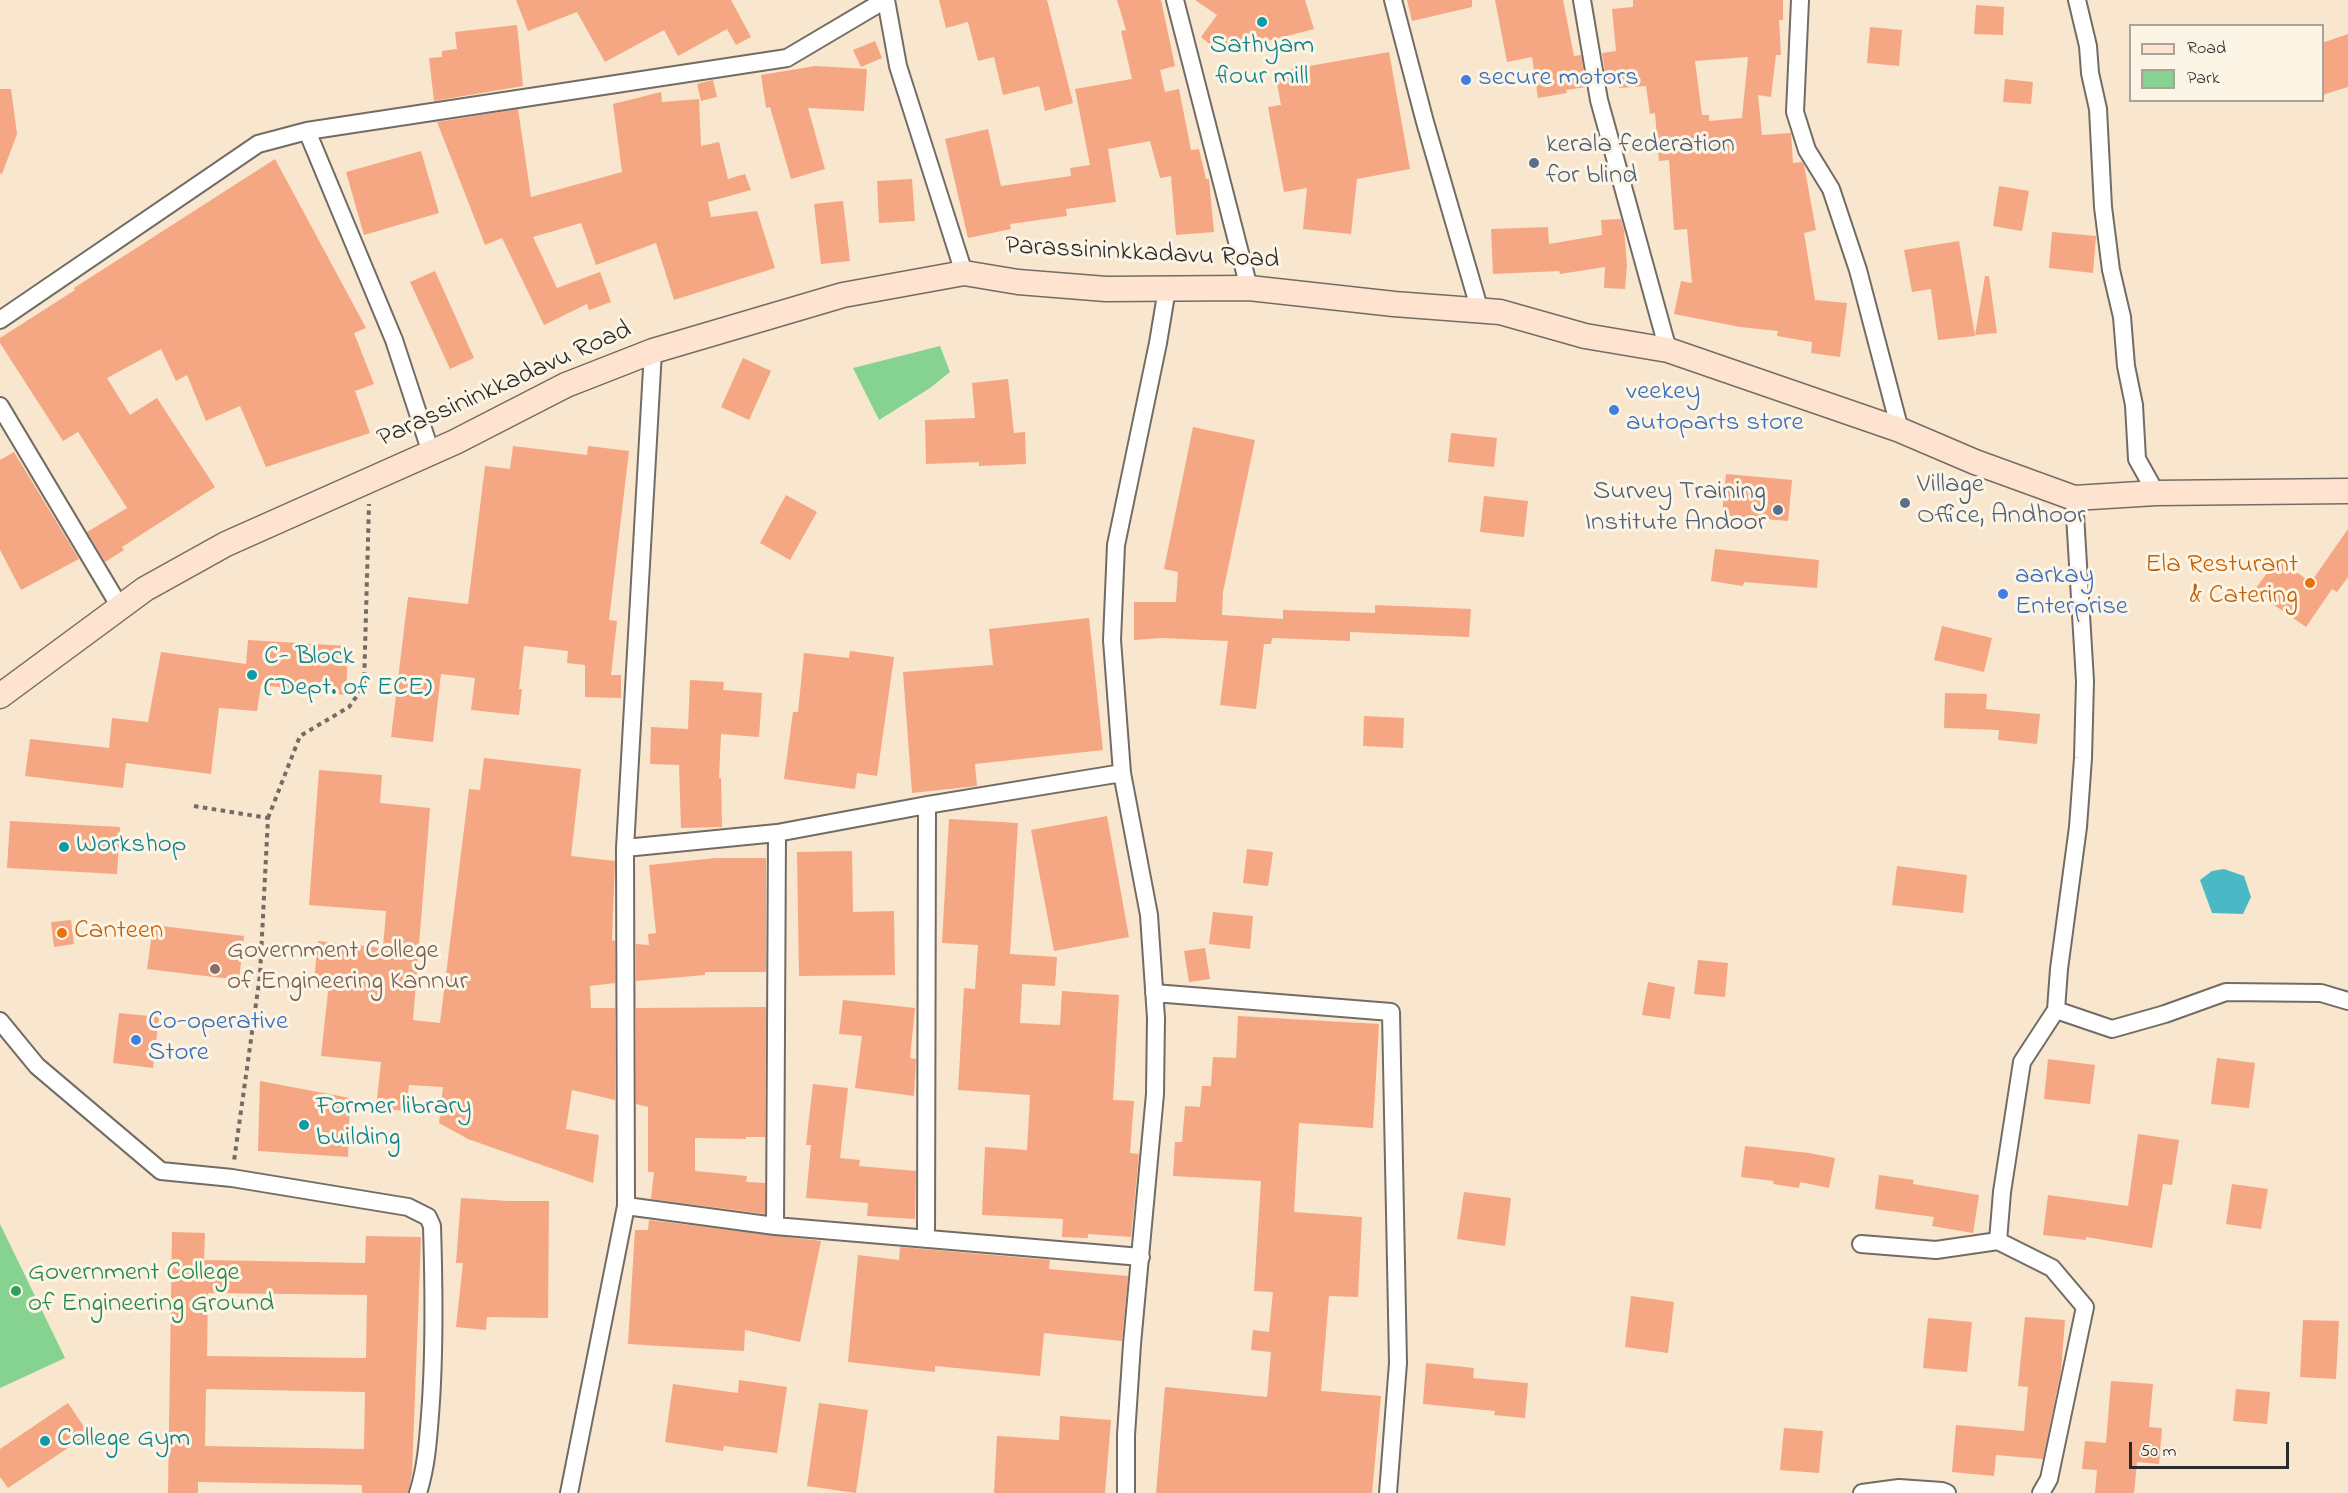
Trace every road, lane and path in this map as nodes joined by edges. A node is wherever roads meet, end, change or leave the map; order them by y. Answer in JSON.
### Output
{"nodes":[{"id":1,"x":885,"y":0,"type":"edge"},
{"id":2,"x":1174,"y":0,"type":"edge"},
{"id":3,"x":1394,"y":0,"type":"edge"},
{"id":4,"x":1582,"y":0,"type":"edge"},
{"id":5,"x":1800,"y":0,"type":"edge"},
{"id":6,"x":2077,"y":0,"type":"edge"},
{"id":7,"x":307,"y":131,"type":"junction"},
{"id":8,"x":964,"y":273,"type":"junction"},
{"id":9,"x":1248,"y":288,"type":"junction"},
{"id":10,"x":1167,"y":289,"type":"junction"},
{"id":11,"x":1480,"y":311,"type":"junction"},
{"id":12,"x":0,"y":320,"type":"edge"},
{"id":13,"x":1668,"y":350,"type":"junction"},
{"id":14,"x":653,"y":351,"type":"junction"},
{"id":15,"x":0,"y":406,"type":"edge"},
{"id":16,"x":1900,"y":430,"type":"junction"},
{"id":17,"x":431,"y":453,"type":"junction"},
{"id":18,"x":370,"y":480,"type":"junction"},
{"id":19,"x":2348,"y":491,"type":"edge"},
{"id":20,"x":2156,"y":493,"type":"junction"},
{"id":21,"x":2074,"y":498,"type":"junction"},
{"id":22,"x":120,"y":607,"type":"junction"},
{"id":23,"x":0,"y":696,"type":"edge"},
{"id":24,"x":1122,"y":773,"type":"junction"},
{"id":25,"x":927,"y":805,"type":"junction"},
{"id":26,"x":194,"y":806,"type":"dead end"},
{"id":27,"x":268,"y":818,"type":"junction"},
{"id":28,"x":777,"y":833,"type":"junction"},
{"id":29,"x":626,"y":848,"type":"junction"},
{"id":30,"x":1154,"y":993,"type":"junction"},
{"id":31,"x":2348,"y":1001,"type":"edge"},
{"id":32,"x":2056,"y":1010,"type":"junction"},
{"id":33,"x":0,"y":1021,"type":"edge"},
{"id":34,"x":232,"y":1178,"type":"junction"},
{"id":35,"x":626,"y":1206,"type":"junction"},
{"id":36,"x":775,"y":1226,"type":"junction"},
{"id":37,"x":926,"y":1239,"type":"junction"},
{"id":38,"x":1998,"y":1241,"type":"junction"},
{"id":39,"x":1861,"y":1244,"type":"dead end"},
{"id":40,"x":1141,"y":1257,"type":"junction"},
{"id":41,"x":418,"y":1493,"type":"edge"},
{"id":42,"x":568,"y":1493,"type":"edge"},
{"id":43,"x":1126,"y":1493,"type":"edge"},
{"id":44,"x":1388,"y":1493,"type":"edge"},
{"id":45,"x":1862,"y":1493,"type":"edge"},
{"id":46,"x":1947,"y":1493,"type":"edge"},
{"id":47,"x":2041,"y":1493,"type":"edge"}],
"edges":[{"from":1,"to":7,"type":"street"},
{"from":1,"to":8,"type":"street"},
{"from":2,"to":9,"type":"street"},
{"from":3,"to":11,"type":"street"},
{"from":4,"to":13,"type":"street"},
{"from":5,"to":16,"type":"street"},
{"from":6,"to":20,"type":"street"},
{"from":7,"to":12,"type":"street"},
{"from":7,"to":17,"type":"street"},
{"from":8,"to":10,"type":"main road","name":"Parassininkkadavu Road"},
{"from":8,"to":14,"type":"main road","name":"Parassininkkadavu Road"},
{"from":9,"to":10,"type":"main road","name":"Parassininkkadavu Road"},
{"from":9,"to":11,"type":"main road","name":"Parassininkkadavu Road"},
{"from":10,"to":24,"type":"street"},
{"from":11,"to":13,"type":"main road","name":"Parassininkkadavu Road"},
{"from":13,"to":16,"type":"main road","name":"Parassininkkadavu Road"},
{"from":14,"to":17,"type":"main road","name":"Parassininkkadavu Road"},
{"from":14,"to":29,"type":"street"},
{"from":15,"to":22,"type":"street"},
{"from":16,"to":21,"type":"main road","name":"Parassininkkadavu Road"},
{"from":17,"to":18,"type":"main road","name":"Parassininkkadavu Road"},
{"from":18,"to":22,"type":"main road","name":"Parassininkkadavu Road"},
{"from":18,"to":27,"type":"path"},
{"from":19,"to":20,"type":"main road","name":"Parassininkkadavu Road"},
{"from":20,"to":21,"type":"main road","name":"Parassininkkadavu Road"},
{"from":21,"to":32,"type":"street"},
{"from":22,"to":23,"type":"main road","name":"Parassininkkadavu Road"},
{"from":24,"to":25,"type":"street"},
{"from":24,"to":30,"type":"street"},
{"from":25,"to":28,"type":"street"},
{"from":25,"to":37,"type":"street"},
{"from":26,"to":27,"type":"path"},
{"from":27,"to":34,"type":"path"},
{"from":28,"to":29,"type":"street"},
{"from":28,"to":36,"type":"street"},
{"from":29,"to":35,"type":"street"},
{"from":30,"to":40,"type":"street"},
{"from":30,"to":44,"type":"street"},
{"from":31,"to":32,"type":"street"},
{"from":32,"to":38,"type":"street"},
{"from":33,"to":34,"type":"street"},
{"from":34,"to":41,"type":"street"},
{"from":35,"to":36,"type":"street"},
{"from":35,"to":42,"type":"street"},
{"from":36,"to":37,"type":"street"},
{"from":37,"to":40,"type":"street"},
{"from":38,"to":39,"type":"street"},
{"from":38,"to":47,"type":"street"},
{"from":40,"to":43,"type":"street"},
{"from":45,"to":46,"type":"street"}]}
